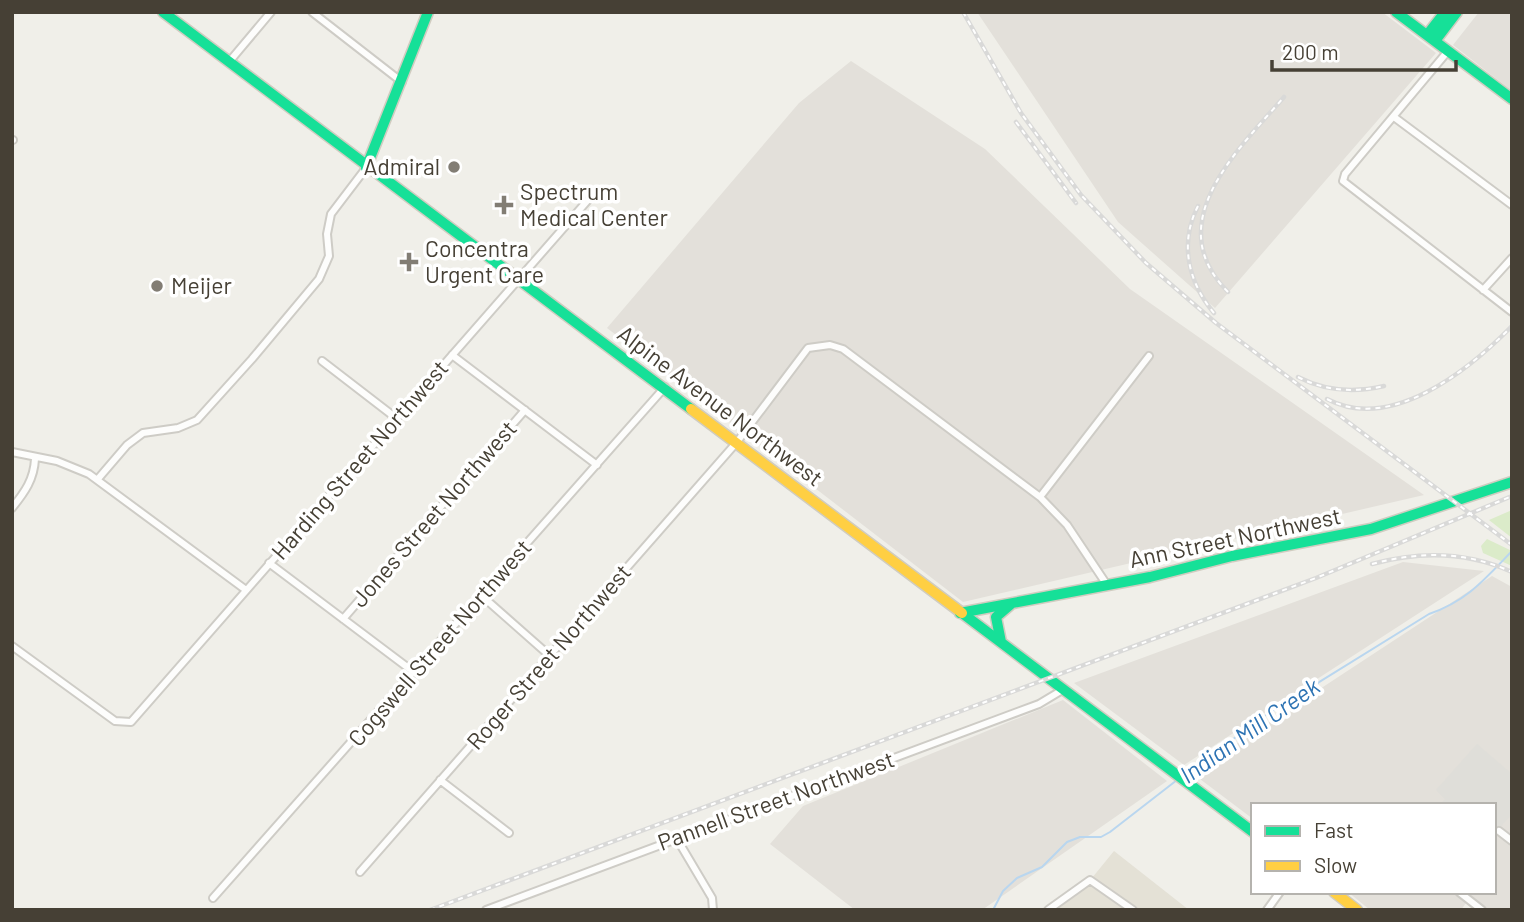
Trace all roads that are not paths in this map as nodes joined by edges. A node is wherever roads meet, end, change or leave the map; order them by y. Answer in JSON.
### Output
{"nodes":[{"id":1,"x":163,"y":12,"type":"edge"},
{"id":2,"x":271,"y":12,"type":"edge"},
{"id":3,"x":312,"y":12,"type":"edge"},
{"id":4,"x":428,"y":12,"type":"edge"},
{"id":5,"x":1396,"y":12,"type":"edge"},
{"id":6,"x":1445,"y":12,"type":"edge"},
{"id":7,"x":1457,"y":12,"type":"edge"},
{"id":8,"x":1431,"y":38,"type":"junction"},
{"id":9,"x":1448,"y":51,"type":"junction"},
{"id":10,"x":229,"y":62,"type":"junction"},
{"id":11,"x":402,"y":82,"type":"junction"},
{"id":12,"x":1512,"y":99,"type":"edge"},
{"id":13,"x":1394,"y":117,"type":"junction"},
{"id":14,"x":366,"y":168,"type":"junction"},
{"id":15,"x":595,"y":192,"type":"dead end"},
{"id":16,"x":1512,"y":205,"type":"edge"},
{"id":17,"x":1512,"y":258,"type":"edge"},
{"id":18,"x":520,"y":279,"type":"junction"},
{"id":19,"x":1483,"y":290,"type":"junction"},
{"id":20,"x":1512,"y":312,"type":"edge"},
{"id":21,"x":452,"y":355,"type":"junction"},
{"id":22,"x":1150,"y":356,"type":"dead end"},
{"id":23,"x":322,"y":361,"type":"dead end"},
{"id":24,"x":665,"y":387,"type":"junction"},
{"id":25,"x":525,"y":410,"type":"junction"},
{"id":26,"x":397,"y":418,"type":"junction"},
{"id":27,"x":737,"y":442,"type":"junction"},
{"id":28,"x":12,"y":452,"type":"edge"},
{"id":29,"x":35,"y":458,"type":"junction"},
{"id":30,"x":597,"y":465,"type":"junction"},
{"id":31,"x":97,"y":480,"type":"junction"},
{"id":32,"x":1512,"y":482,"type":"edge"},
{"id":33,"x":1040,"y":497,"type":"junction"},
{"id":34,"x":12,"y":508,"type":"edge"},
{"id":35,"x":269,"y":563,"type":"junction"},
{"id":36,"x":1107,"y":585,"type":"junction"},
{"id":37,"x":246,"y":590,"type":"junction"},
{"id":38,"x":482,"y":596,"type":"junction"},
{"id":39,"x":1014,"y":603,"type":"junction"},
{"id":40,"x":960,"y":613,"type":"junction"},
{"id":41,"x":343,"y":619,"type":"junction"},
{"id":42,"x":1001,"y":642,"type":"junction"},
{"id":43,"x":12,"y":646,"type":"edge"},
{"id":44,"x":550,"y":656,"type":"junction"},
{"id":45,"x":415,"y":673,"type":"junction"},
{"id":46,"x":1064,"y":689,"type":"junction"},
{"id":47,"x":440,"y":780,"type":"junction"},
{"id":48,"x":1251,"y":830,"type":"edge"},
{"id":49,"x":1499,"y":831,"type":"dead end"},
{"id":50,"x":509,"y":833,"type":"dead end"},
{"id":51,"x":677,"y":839,"type":"junction"},
{"id":52,"x":1512,"y":841,"type":"edge"},
{"id":53,"x":360,"y":872,"type":"dead end"},
{"id":54,"x":1279,"y":894,"type":"edge"},
{"id":55,"x":1337,"y":894,"type":"edge"},
{"id":56,"x":1462,"y":894,"type":"edge"},
{"id":57,"x":213,"y":898,"type":"dead end"},
{"id":58,"x":486,"y":910,"type":"edge"},
{"id":59,"x":713,"y":910,"type":"edge"},
{"id":60,"x":1048,"y":910,"type":"edge"},
{"id":61,"x":1133,"y":910,"type":"edge"},
{"id":62,"x":1267,"y":910,"type":"edge"},
{"id":63,"x":1357,"y":910,"type":"edge"},
{"id":64,"x":1482,"y":910,"type":"edge"}],
"edges":[{"from":1,"to":10,"type":"main road","name":"Alpine Avenue Northwest"},
{"from":2,"to":10,"type":"street"},
{"from":3,"to":11,"type":"street"},
{"from":4,"to":11,"type":"main road"},
{"from":5,"to":8,"type":"main road"},
{"from":6,"to":8,"type":"main road"},
{"from":7,"to":8,"type":"main road"},
{"from":8,"to":9,"type":"main road"},
{"from":9,"to":12,"type":"main road"},
{"from":9,"to":13,"type":"street"},
{"from":10,"to":14,"type":"main road","name":"Alpine Avenue Northwest"},
{"from":11,"to":14,"type":"main road"},
{"from":13,"to":16,"type":"street"},
{"from":13,"to":19,"type":"street"},
{"from":14,"to":18,"type":"main road","name":"Alpine Avenue Northwest"},
{"from":14,"to":31,"type":"street"},
{"from":15,"to":18,"type":"street","name":"Harding Street Northwest"},
{"from":17,"to":19,"type":"street"},
{"from":18,"to":21,"type":"street","name":"Harding Street Northwest"},
{"from":18,"to":24,"type":"main road","name":"Alpine Avenue Northwest"},
{"from":19,"to":20,"type":"street"},
{"from":21,"to":25,"type":"street"},
{"from":21,"to":26,"type":"street","name":"Harding Street Northwest"},
{"from":22,"to":33,"type":"street"},
{"from":23,"to":26,"type":"street"},
{"from":24,"to":27,"type":"main road","name":"Alpine Avenue Northwest"},
{"from":24,"to":30,"type":"street","name":"Cogswell Street Northwest"},
{"from":25,"to":30,"type":"street"},
{"from":25,"to":41,"type":"street","name":"Jones Street Northwest"},
{"from":26,"to":35,"type":"street","name":"Harding Street Northwest"},
{"from":27,"to":33,"type":"street","name":"Roger Street Northwest"},
{"from":27,"to":40,"type":"main road","name":"Alpine Avenue Northwest"},
{"from":27,"to":44,"type":"street","name":"Roger Street Northwest"},
{"from":28,"to":29,"type":"street"},
{"from":29,"to":31,"type":"street"},
{"from":29,"to":34,"type":"street"},
{"from":30,"to":38,"type":"street","name":"Cogswell Street Northwest"},
{"from":31,"to":37,"type":"street"},
{"from":32,"to":36,"type":"main road","name":"Ann Street Northwest"},
{"from":33,"to":36,"type":"street","name":"Roger Street Northwest"},
{"from":35,"to":37,"type":"street","name":"Harding Street Northwest"},
{"from":35,"to":41,"type":"street"},
{"from":36,"to":39,"type":"main road","name":"Ann Street Northwest"},
{"from":37,"to":43,"type":"street","name":"Harding Street Northwest"},
{"from":38,"to":44,"type":"street"},
{"from":38,"to":45,"type":"street","name":"Cogswell Street Northwest"},
{"from":39,"to":40,"type":"main road","name":"Ann Street Northwest"},
{"from":39,"to":42,"type":"main road"},
{"from":40,"to":42,"type":"main road","name":"Alpine Avenue Northwest"},
{"from":41,"to":45,"type":"street"},
{"from":42,"to":46,"type":"main road","name":"Alpine Avenue Northwest"},
{"from":44,"to":47,"type":"street","name":"Roger Street Northwest"},
{"from":45,"to":57,"type":"street","name":"Cogswell Street Northwest"},
{"from":46,"to":48,"type":"main road","name":"Alpine Avenue Northwest"},
{"from":46,"to":51,"type":"street","name":"Pannell Street Northwest"},
{"from":47,"to":50,"type":"street"},
{"from":47,"to":53,"type":"street","name":"Roger Street Northwest"},
{"from":49,"to":52,"type":"street"},
{"from":51,"to":58,"type":"street","name":"Pannell Street Northwest"},
{"from":51,"to":59,"type":"street"},
{"from":54,"to":62,"type":"street"},
{"from":55,"to":63,"type":"main road"},
{"from":56,"to":64,"type":"street"},
{"from":60,"to":61,"type":"street"}]}
